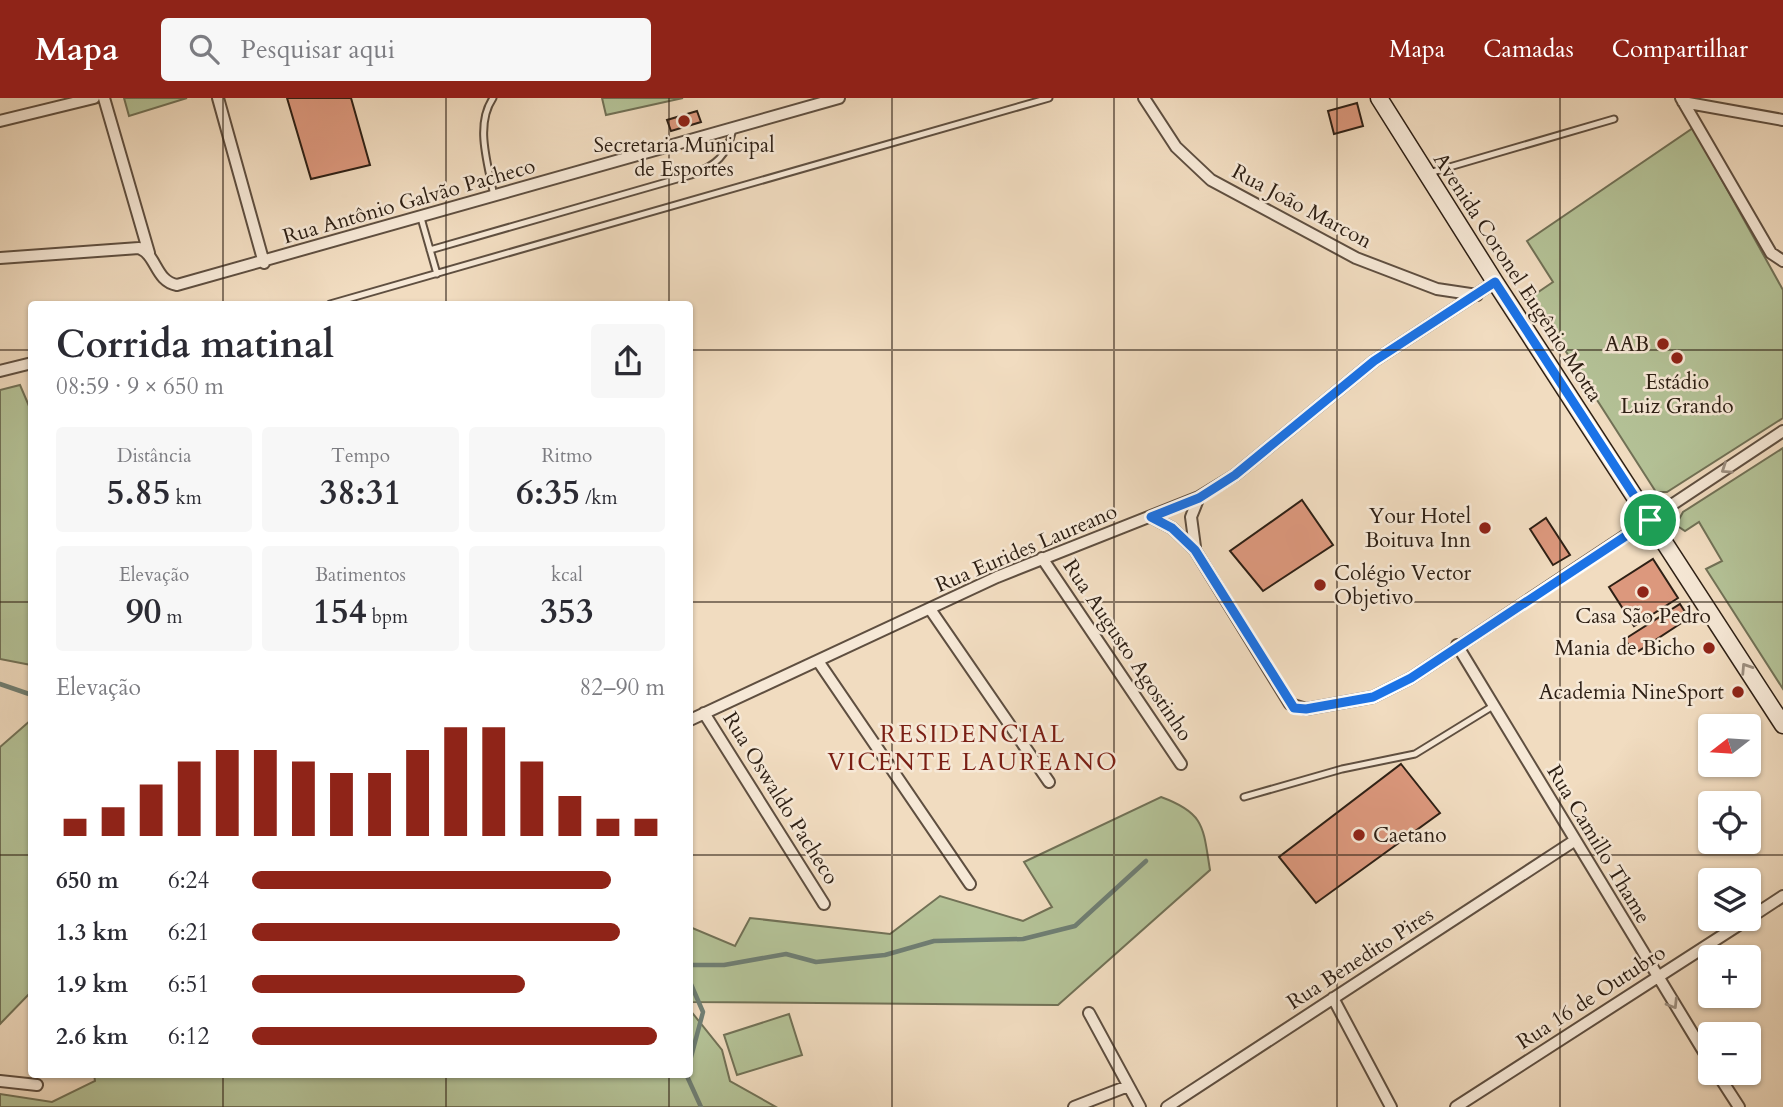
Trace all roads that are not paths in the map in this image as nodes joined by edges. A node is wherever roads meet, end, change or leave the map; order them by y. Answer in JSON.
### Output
{"nodes":[{"id":1,"x":94,"y":98,"type":"edge"},
{"id":2,"x":104,"y":98,"type":"edge"},
{"id":3,"x":218,"y":98,"type":"edge"},
{"id":4,"x":493,"y":98,"type":"edge"},
{"id":5,"x":839,"y":98,"type":"edge"},
{"id":6,"x":1049,"y":98,"type":"edge"},
{"id":7,"x":1144,"y":98,"type":"edge"},
{"id":8,"x":1379,"y":98,"type":"edge"},
{"id":9,"x":1682,"y":100,"type":"edge"},
{"id":10,"x":1614,"y":119,"type":"dead end"},
{"id":11,"x":1783,"y":120,"type":"edge"},
{"id":12,"x":0,"y":121,"type":"edge"},
{"id":13,"x":733,"y":129,"type":"junction"},
{"id":14,"x":1426,"y":174,"type":"junction"},
{"id":15,"x":494,"y":197,"type":"junction"},
{"id":16,"x":421,"y":218,"type":"junction"},
{"id":17,"x":430,"y":250,"type":"junction"},
{"id":18,"x":149,"y":253,"type":"junction"},
{"id":19,"x":0,"y":258,"type":"edge"},
{"id":20,"x":1782,"y":261,"type":"edge"},
{"id":21,"x":264,"y":263,"type":"junction"},
{"id":22,"x":437,"y":274,"type":"junction"},
{"id":23,"x":1495,"y":282,"type":"junction"},
{"id":24,"x":1477,"y":295,"type":"junction"},
{"id":25,"x":341,"y":301,"type":"edge"},
{"id":26,"x":28,"y":364,"type":"edge"},
{"id":27,"x":0,"y":371,"type":"edge"},
{"id":28,"x":1783,"y":431,"type":"edge"},
{"id":29,"x":1199,"y":498,"type":"junction"},
{"id":30,"x":1151,"y":517,"type":"junction"},
{"id":31,"x":1650,"y":520,"type":"junction"},
{"id":32,"x":1195,"y":550,"type":"junction"},
{"id":33,"x":1042,"y":558,"type":"junction"},
{"id":34,"x":930,"y":609,"type":"junction"},
{"id":35,"x":1457,"y":645,"type":"junction"},
{"id":36,"x":818,"y":661,"type":"junction"},
{"id":37,"x":1493,"y":706,"type":"junction"},
{"id":38,"x":704,"y":713,"type":"junction"},
{"id":39,"x":693,"y":718,"type":"edge"},
{"id":40,"x":1783,"y":725,"type":"edge"},
{"id":41,"x":1181,"y":764,"type":"dead end"},
{"id":42,"x":1049,"y":782,"type":"dead end"},
{"id":43,"x":1244,"y":797,"type":"dead end"},
{"id":44,"x":1574,"y":841,"type":"junction"},
{"id":45,"x":970,"y":884,"type":"dead end"},
{"id":46,"x":1783,"y":896,"type":"edge"},
{"id":47,"x":824,"y":904,"type":"dead end"},
{"id":48,"x":1761,"y":910,"type":"edge"},
{"id":49,"x":1729,"y":931,"type":"edge"},
{"id":50,"x":1656,"y":977,"type":"junction"},
{"id":51,"x":1333,"y":998,"type":"junction"},
{"id":52,"x":1088,"y":1013,"type":"dead end"},
{"id":53,"x":1698,"y":1043,"type":"edge"},
{"id":54,"x":0,"y":1081,"type":"edge"},
{"id":55,"x":37,"y":1085,"type":"dead end"},
{"id":56,"x":1724,"y":1085,"type":"edge"},
{"id":57,"x":1128,"y":1086,"type":"junction"},
{"id":58,"x":1074,"y":1107,"type":"edge"},
{"id":59,"x":1140,"y":1107,"type":"edge"},
{"id":60,"x":1167,"y":1107,"type":"edge"},
{"id":61,"x":1391,"y":1107,"type":"edge"},
{"id":62,"x":1456,"y":1107,"type":"edge"},
{"id":63,"x":1738,"y":1107,"type":"edge"}],
"edges":[{"from":1,"to":12,"type":"street"},
{"from":2,"to":18,"type":"street","name":"Rua Antônio Galvão Pacheco"},
{"from":3,"to":21,"type":"street"},
{"from":4,"to":15,"type":"lane"},
{"from":5,"to":13,"type":"street","name":"Rua Antônio Galvão Pacheco"},
{"from":6,"to":22,"type":"lane"},
{"from":7,"to":24,"type":"street","name":"Rua João Marcon"},
{"from":8,"to":14,"type":"main road","name":"Avenida Coronel Eugênio Motta"},
{"from":9,"to":11,"type":"street"},
{"from":9,"to":20,"type":"street"},
{"from":10,"to":14,"type":"lane"},
{"from":13,"to":15,"type":"street","name":"Rua Antônio Galvão Pacheco"},
{"from":13,"to":17,"type":"lane"},
{"from":14,"to":23,"type":"main road","name":"Avenida Coronel Eugênio Motta"},
{"from":15,"to":16,"type":"street","name":"Rua Antônio Galvão Pacheco"},
{"from":16,"to":17,"type":"lane"},
{"from":16,"to":21,"type":"street","name":"Rua Antônio Galvão Pacheco"},
{"from":17,"to":22,"type":"lane"},
{"from":18,"to":19,"type":"street"},
{"from":18,"to":21,"type":"street","name":"Rua Antônio Galvão Pacheco"},
{"from":22,"to":25,"type":"lane"},
{"from":23,"to":24,"type":"street","name":"Rua Eurides Laureano"},
{"from":23,"to":31,"type":"main road","name":"Avenida Coronel Eugênio Motta"},
{"from":24,"to":29,"type":"street","name":"Rua Eurides Laureano"},
{"from":26,"to":27,"type":"street"},
{"from":28,"to":31,"type":"street","one_way":true},
{"from":29,"to":30,"type":"street","name":"Rua Eurides Laureano"},
{"from":29,"to":32,"type":"street"},
{"from":30,"to":32,"type":"street"},
{"from":30,"to":33,"type":"street","name":"Rua Eurides Laureano"},
{"from":31,"to":35,"type":"street"},
{"from":40,"to":31,"type":"main road","name":"Avenida Coronel Eugênio Motta","one_way":true},
{"from":32,"to":35,"type":"street"},
{"from":33,"to":34,"type":"street","name":"Rua Eurides Laureano"},
{"from":33,"to":41,"type":"street","name":"Rua Augusto Agostinho"},
{"from":34,"to":36,"type":"street","name":"Rua Eurides Laureano"},
{"from":34,"to":42,"type":"street"},
{"from":35,"to":37,"type":"street","name":"Rua Camillo Thame"},
{"from":36,"to":38,"type":"street","name":"Rua Eurides Laureano"},
{"from":36,"to":45,"type":"street"},
{"from":37,"to":43,"type":"lane"},
{"from":37,"to":44,"type":"street","name":"Rua Camillo Thame"},
{"from":38,"to":39,"type":"street","name":"Rua Eurides Laureano"},
{"from":38,"to":47,"type":"street","name":"Rua Oswaldo Pacheco"},
{"from":44,"to":50,"type":"street","name":"Rua Camillo Thame"},
{"from":44,"to":51,"type":"street","name":"Rua Benedito Pires"},
{"from":46,"to":48,"type":"street","name":"Rua 16 de Outubro"},
{"from":49,"to":50,"type":"street","name":"Rua 16 de Outubro"},
{"from":50,"to":53,"type":"street","name":"Rua Camillo Thame","one_way":true},
{"from":50,"to":62,"type":"street","name":"Rua 16 de Outubro"},
{"from":51,"to":60,"type":"street","name":"Rua Benedito Pires"},
{"from":51,"to":61,"type":"street"},
{"from":52,"to":57,"type":"street"},
{"from":54,"to":55,"type":"street"},
{"from":56,"to":63,"type":"street"},
{"from":57,"to":58,"type":"street"},
{"from":57,"to":59,"type":"street"}]}
